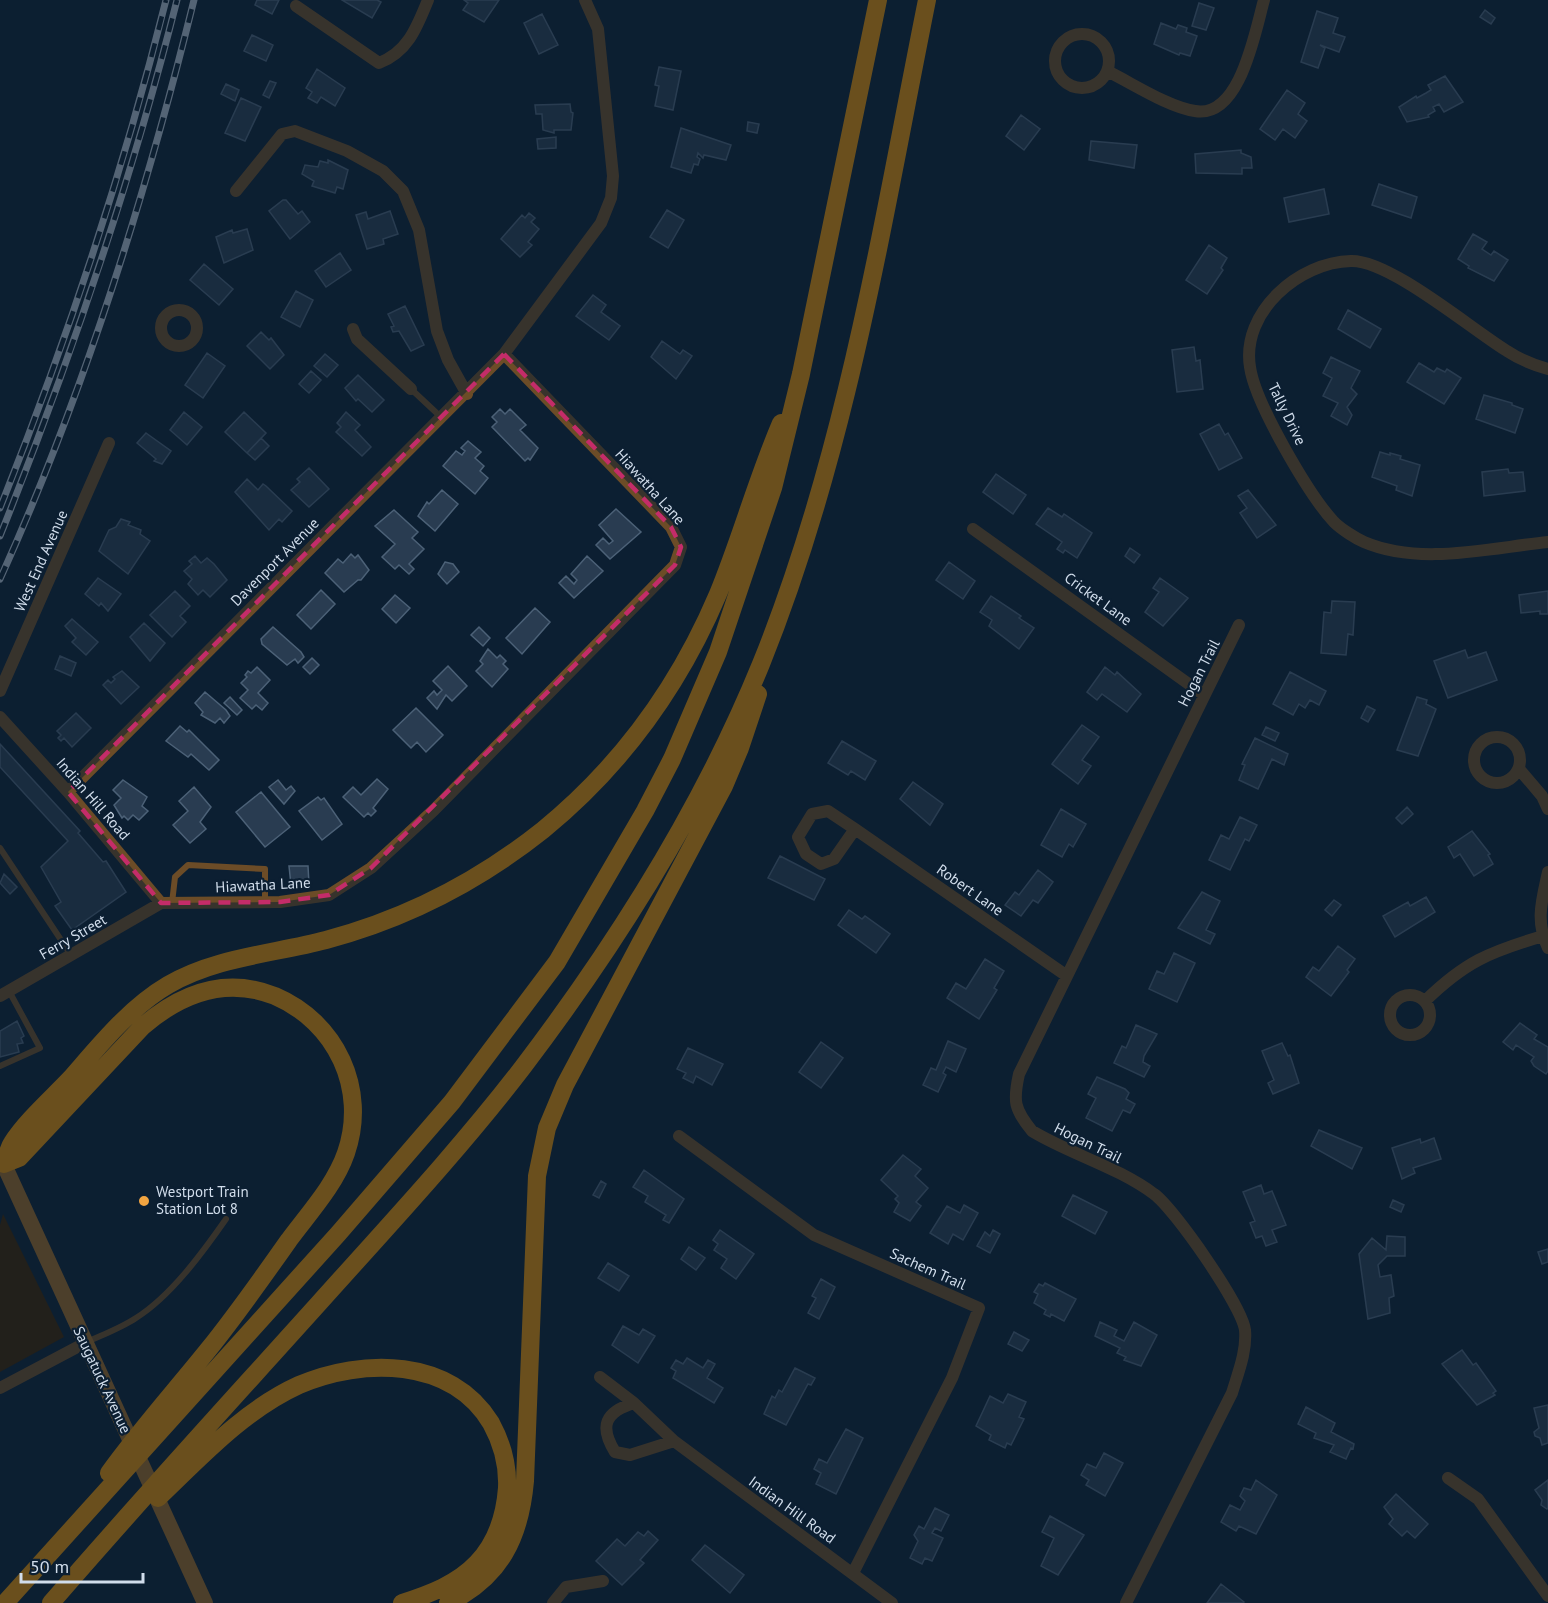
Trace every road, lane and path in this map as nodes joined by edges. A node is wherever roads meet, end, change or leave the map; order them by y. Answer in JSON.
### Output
{"nodes":[{"id":1,"x":428,"y":0,"type":"edge"},
{"id":2,"x":585,"y":0,"type":"edge"},
{"id":3,"x":878,"y":0,"type":"edge"},
{"id":4,"x":927,"y":0,"type":"edge"},
{"id":5,"x":1264,"y":0,"type":"edge"},
{"id":6,"x":296,"y":6,"type":"dead end"},
{"id":7,"x":1107,"y":71,"type":"junction"},
{"id":8,"x":236,"y":191,"type":"dead end"},
{"id":9,"x":352,"y":329,"type":"dead end"},
{"id":10,"x":504,"y":354,"type":"junction"},
{"id":11,"x":1548,"y":369,"type":"edge"},
{"id":12,"x":801,"y":374,"type":"junction"},
{"id":13,"x":411,"y":389,"type":"joint"},
{"id":14,"x":466,"y":394,"type":"junction"},
{"id":15,"x":442,"y":418,"type":"junction"},
{"id":16,"x":109,"y":443,"type":"dead end"},
{"id":17,"x":973,"y":529,"type":"dead end"},
{"id":18,"x":1548,"y":542,"type":"edge"},
{"id":19,"x":781,"y":611,"type":"junction"},
{"id":20,"x":1239,"y":625,"type":"dead end"},
{"id":21,"x":0,"y":691,"type":"edge"},
{"id":22,"x":1204,"y":695,"type":"junction"},
{"id":23,"x":0,"y":717,"type":"edge"},
{"id":24,"x":1519,"y":770,"type":"dead end"},
{"id":25,"x":68,"y":792,"type":"junction"},
{"id":26,"x":1548,"y":809,"type":"edge"},
{"id":27,"x":855,"y":829,"type":"junction"},
{"id":28,"x":0,"y":848,"type":"edge"},
{"id":29,"x":1548,"y":872,"type":"edge"},
{"id":30,"x":265,"y":902,"type":"junction"},
{"id":31,"x":167,"y":903,"type":"junction"},
{"id":32,"x":1545,"y":942,"type":"edge"},
{"id":33,"x":71,"y":955,"type":"junction"},
{"id":34,"x":1067,"y":976,"type":"junction"},
{"id":35,"x":4,"y":994,"type":"edge"},
{"id":36,"x":1425,"y":1001,"type":"dead end"},
{"id":37,"x":0,"y":1066,"type":"edge"},
{"id":38,"x":680,"y":1136,"type":"dead end"},
{"id":39,"x":1,"y":1164,"type":"edge"},
{"id":40,"x":226,"y":1219,"type":"dead end"},
{"id":41,"x":85,"y":1343,"type":"junction"},
{"id":42,"x":600,"y":1377,"type":"dead end"},
{"id":43,"x":0,"y":1388,"type":"edge"},
{"id":44,"x":634,"y":1403,"type":"junction"},
{"id":45,"x":150,"y":1431,"type":"junction"},
{"id":46,"x":674,"y":1441,"type":"junction"},
{"id":47,"x":171,"y":1476,"type":"junction"},
{"id":48,"x":1448,"y":1478,"type":"dead end"},
{"id":49,"x":853,"y":1573,"type":"junction"},
{"id":50,"x":603,"y":1581,"type":"dead end"},
{"id":51,"x":1548,"y":1596,"type":"edge"},
{"id":52,"x":5,"y":1603,"type":"edge"},
{"id":53,"x":51,"y":1603,"type":"edge"},
{"id":54,"x":205,"y":1603,"type":"edge"},
{"id":55,"x":402,"y":1603,"type":"edge"},
{"id":56,"x":448,"y":1603,"type":"edge"},
{"id":57,"x":553,"y":1603,"type":"edge"},
{"id":58,"x":892,"y":1603,"type":"edge"},
{"id":59,"x":1126,"y":1603,"type":"edge"}],
"edges":[{"from":1,"to":6,"type":"street"},
{"from":2,"to":10,"type":"street"},
{"from":3,"to":12,"type":"highway"},
{"from":4,"to":19,"type":"highway"},
{"from":5,"to":7,"type":"street"},
{"from":7,"to":7,"type":"street"},
{"from":8,"to":14,"type":"street"},
{"from":9,"to":13,"type":"street"},
{"from":10,"to":14,"type":"street","name":"Davenport Avenue"},
{"from":10,"to":30,"type":"street","name":"Hiawatha Lane"},
{"from":11,"to":18,"type":"street","name":"Tally Drive"},
{"from":12,"to":39,"type":"highway"},
{"from":12,"to":45,"type":"highway"},
{"from":13,"to":15,"type":"lane"},
{"from":14,"to":15,"type":"street","name":"Davenport Avenue"},
{"from":15,"to":25,"type":"street","name":"Davenport Avenue"},
{"from":16,"to":21,"type":"street","name":"West End Avenue"},
{"from":17,"to":22,"type":"street","name":"Cricket Lane"},
{"from":19,"to":47,"type":"highway"},
{"from":19,"to":56,"type":"highway"},
{"from":20,"to":22,"type":"street","name":"Hogan Trail"},
{"from":22,"to":34,"type":"street","name":"Hogan Trail"},
{"from":23,"to":25,"type":"street","name":"Indian Hill Road"},
{"from":24,"to":26,"type":"street"},
{"from":25,"to":31,"type":"street","name":"Indian Hill Road"},
{"from":27,"to":27,"type":"street","name":"Robert Lane"},
{"from":27,"to":34,"type":"street","name":"Robert Lane"},
{"from":28,"to":33,"type":"lane"},
{"from":29,"to":32,"type":"street"},
{"from":30,"to":31,"type":"street","name":"Hiawatha Lane"},
{"from":30,"to":31,"type":"lane"},
{"from":31,"to":33,"type":"street","name":"Ferry Street"},
{"from":32,"to":36,"type":"street"},
{"from":33,"to":35,"type":"street","name":"Ferry Street"},
{"from":34,"to":59,"type":"street","name":"Hogan Trail"},
{"from":35,"to":37,"type":"lane"},
{"from":38,"to":49,"type":"street","name":"Sachem Trail"},
{"from":39,"to":41,"type":"main road","name":"Saugatuck Avenue"},
{"from":39,"to":45,"type":"highway"},
{"from":40,"to":41,"type":"lane"},
{"from":41,"to":43,"type":"street"},
{"from":41,"to":54,"type":"main road","name":"Saugatuck Avenue"},
{"from":42,"to":44,"type":"street","name":"Indian Hill Road"},
{"from":44,"to":46,"type":"street","name":"Indian Hill Road"},
{"from":44,"to":46,"type":"street"},
{"from":45,"to":52,"type":"highway"},
{"from":46,"to":49,"type":"street","name":"Indian Hill Road"},
{"from":47,"to":53,"type":"highway"},
{"from":47,"to":55,"type":"highway"},
{"from":48,"to":51,"type":"street"},
{"from":49,"to":58,"type":"street","name":"Indian Hill Road"},
{"from":50,"to":57,"type":"street"}]}
